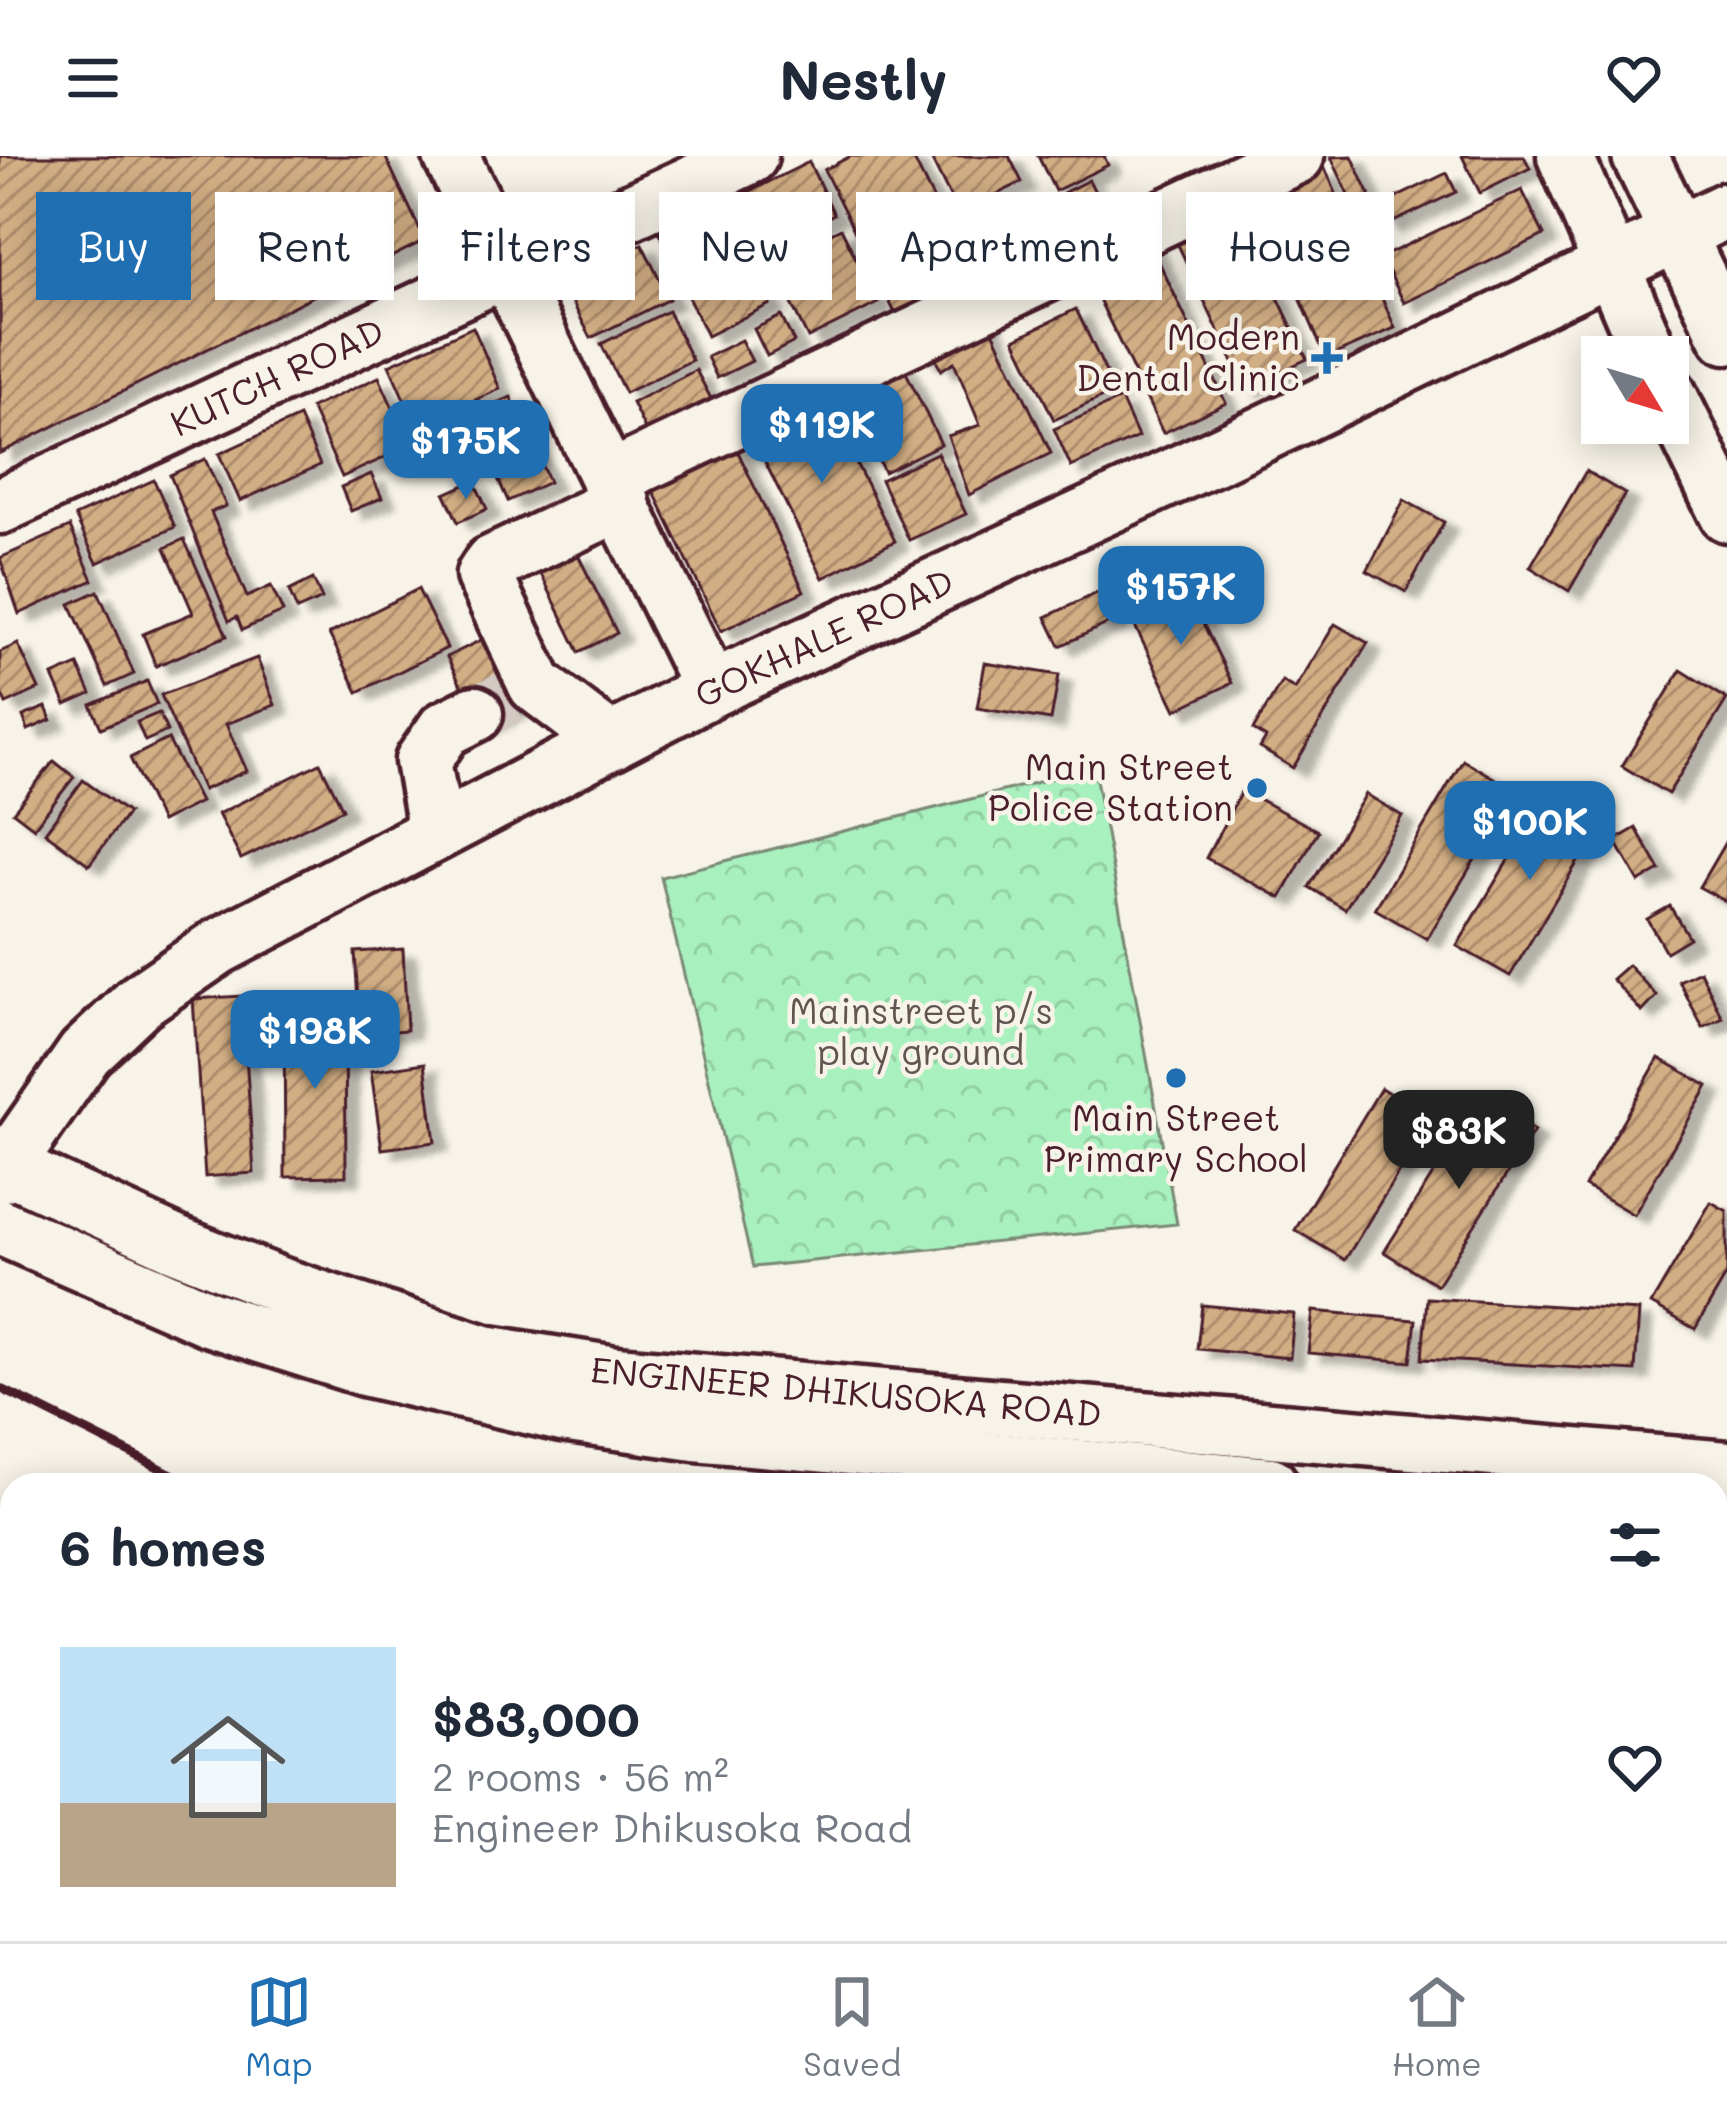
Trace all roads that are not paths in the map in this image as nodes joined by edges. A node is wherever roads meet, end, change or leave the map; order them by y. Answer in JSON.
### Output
{"nodes":[{"id":1,"x":452,"y":156,"type":"edge"},
{"id":2,"x":750,"y":156,"type":"edge"},
{"id":3,"x":1296,"y":156,"type":"edge"},
{"id":4,"x":1564,"y":156,"type":"edge"},
{"id":5,"x":1640,"y":156,"type":"edge"},
{"id":6,"x":470,"y":192,"type":"edge"},
{"id":7,"x":635,"y":210,"type":"edge"},
{"id":8,"x":1727,"y":210,"type":"edge"},
{"id":9,"x":1677,"y":234,"type":"junction"},
{"id":10,"x":1609,"y":266,"type":"junction"},
{"id":11,"x":443,"y":300,"type":"edge"},
{"id":12,"x":523,"y":300,"type":"edge"},
{"id":13,"x":1641,"y":336,"type":"edge"},
{"id":14,"x":1727,"y":336,"type":"edge"},
{"id":15,"x":1689,"y":436,"type":"edge"},
{"id":16,"x":616,"y":490,"type":"junction"},
{"id":17,"x":0,"y":506,"type":"edge"},
{"id":18,"x":1727,"y":514,"type":"edge"},
{"id":19,"x":711,"y":689,"type":"junction"},
{"id":20,"x":508,"y":698,"type":"junction"},
{"id":21,"x":611,"y":742,"type":"junction"},
{"id":22,"x":436,"y":833,"type":"junction"},
{"id":23,"x":2,"y":1168,"type":"edge"},
{"id":24,"x":0,"y":1227,"type":"edge"},
{"id":25,"x":1727,"y":1469,"type":"edge"},
{"id":26,"x":1137,"y":1473,"type":"edge"}],
"edges":[{"from":1,"to":6,"type":"street"},
{"from":2,"to":7,"type":"street","name":"KUTCH ROAD"},
{"from":3,"to":16,"type":"street"},
{"from":4,"to":10,"type":"street"},
{"from":5,"to":9,"type":"street"},
{"from":8,"to":9,"type":"street","name":"GOKHALE ROAD"},
{"from":9,"to":10,"type":"street","name":"GOKHALE ROAD"},
{"from":9,"to":14,"type":"street"},
{"from":10,"to":13,"type":"street"},
{"from":10,"to":19,"type":"street","name":"GOKHALE ROAD"},
{"from":11,"to":17,"type":"street","name":"KUTCH ROAD"},
{"from":12,"to":16,"type":"street"},
{"from":15,"to":18,"type":"street"},
{"from":16,"to":19,"type":"street"},
{"from":16,"to":20,"type":"street"},
{"from":19,"to":21,"type":"street","name":"GOKHALE ROAD"},
{"from":20,"to":21,"type":"street"},
{"from":20,"to":22,"type":"street"},
{"from":21,"to":22,"type":"street","name":"GOKHALE ROAD"},
{"from":22,"to":23,"type":"street","name":"GOKHALE ROAD"},
{"from":23,"to":25,"type":"street","name":"ENGINEER DHIKUSOKA ROAD"},
{"from":24,"to":26,"type":"street","name":"ENGINEER DHIKUSOKA ROAD"}]}
